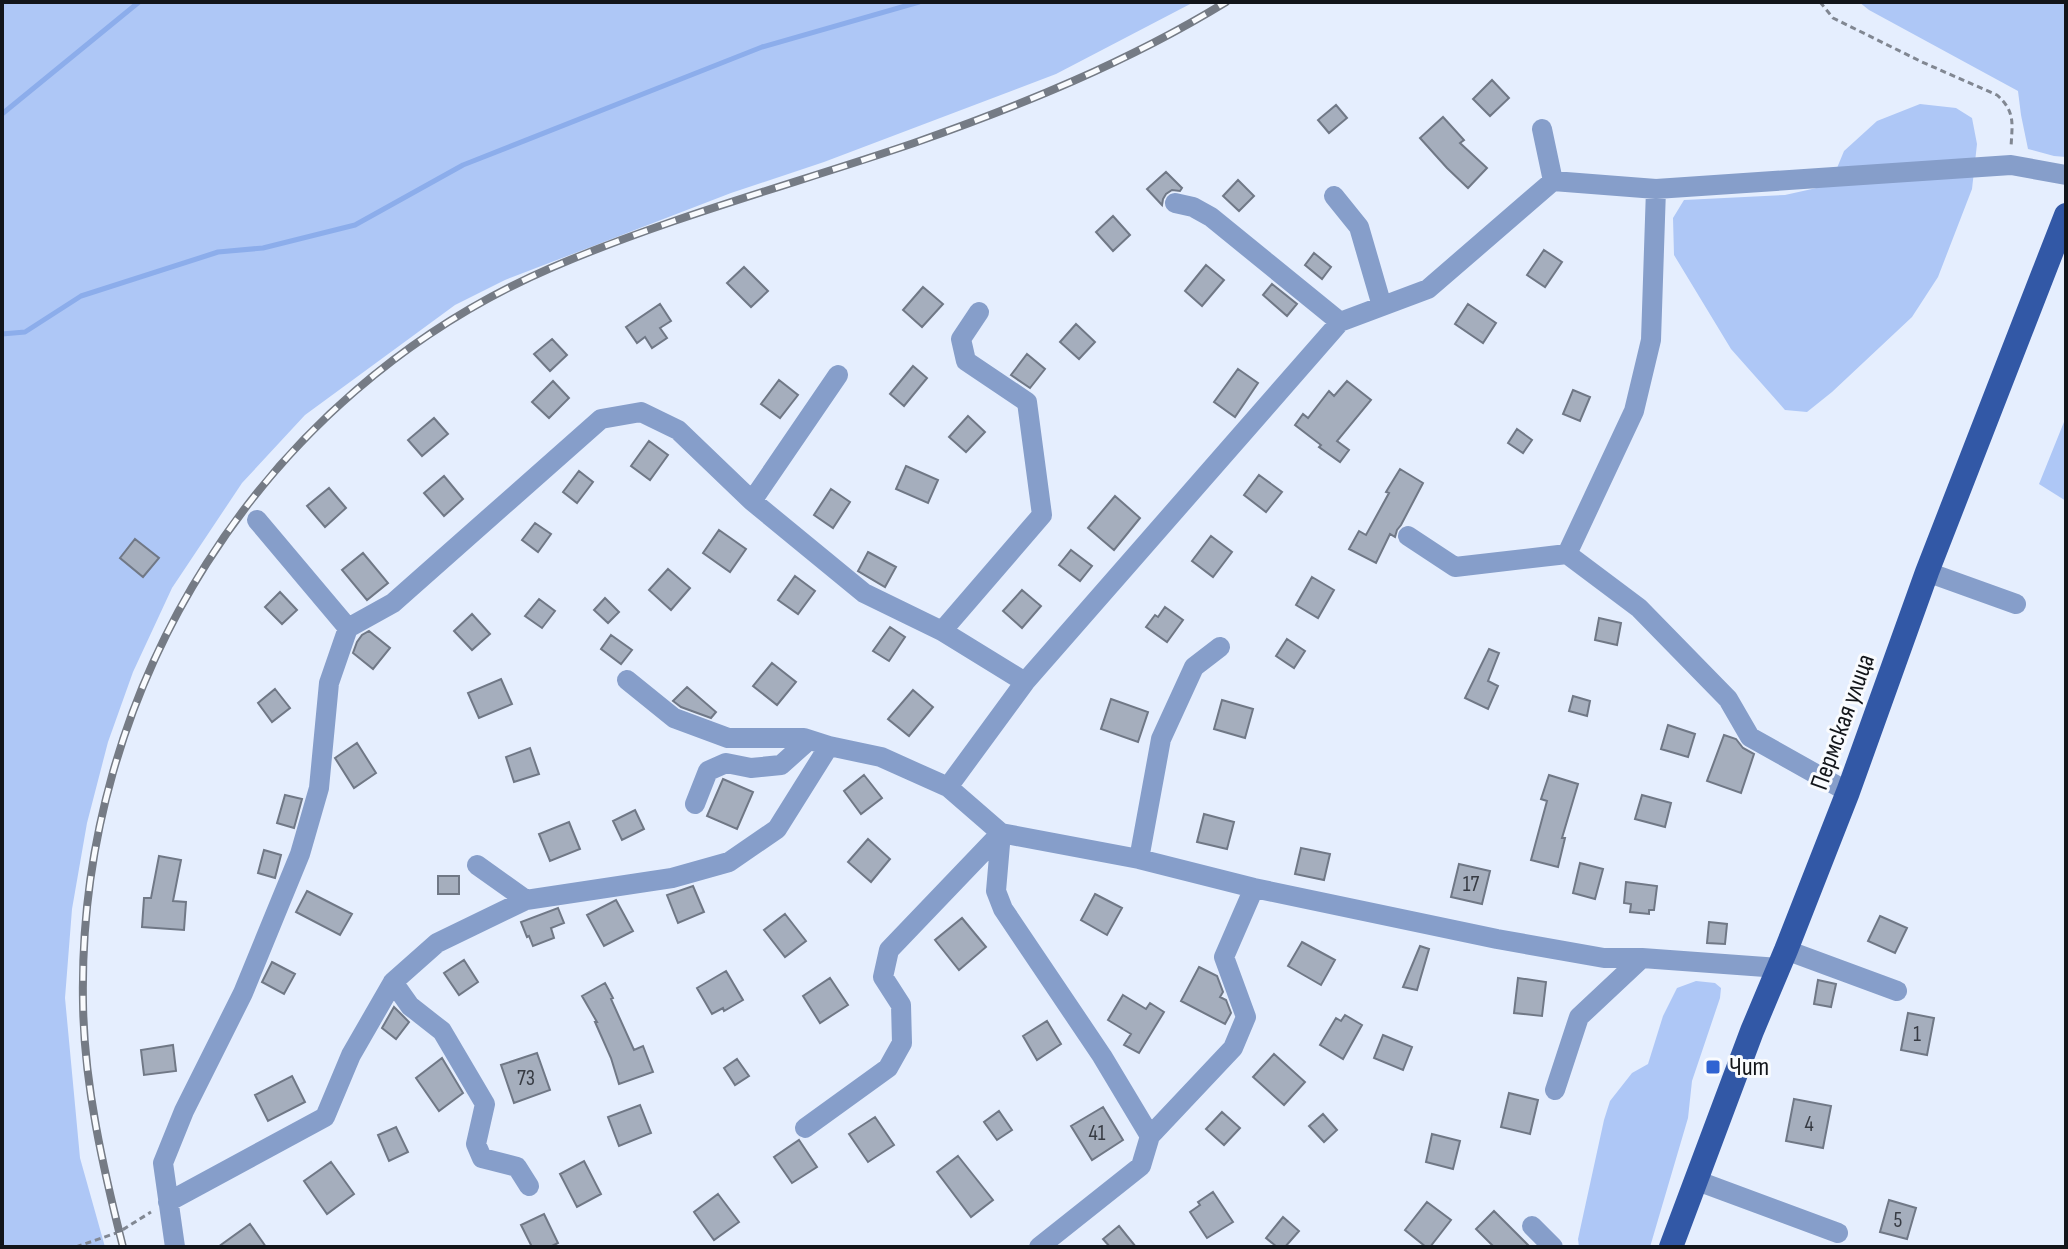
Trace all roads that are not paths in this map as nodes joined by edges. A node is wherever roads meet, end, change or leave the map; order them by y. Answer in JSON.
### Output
{"nodes":[{"id":1,"x":1542,"y":129,"type":"dead end"},
{"id":2,"x":2066,"y":175,"type":"edge"},
{"id":3,"x":1553,"y":181,"type":"junction"},
{"id":4,"x":1656,"y":189,"type":"junction"},
{"id":5,"x":1334,"y":196,"type":"dead end"},
{"id":6,"x":1175,"y":203,"type":"dead end"},
{"id":7,"x":2066,"y":215,"type":"edge"},
{"id":8,"x":1382,"y":306,"type":"junction"},
{"id":9,"x":979,"y":312,"type":"dead end"},
{"id":10,"x":1340,"y":322,"type":"junction"},
{"id":11,"x":838,"y":375,"type":"dead end"},
{"id":12,"x":752,"y":501,"type":"junction"},
{"id":13,"x":257,"y":520,"type":"dead end"},
{"id":14,"x":1408,"y":536,"type":"dead end"},
{"id":15,"x":1567,"y":554,"type":"junction"},
{"id":16,"x":1927,"y":572,"type":"junction"},
{"id":17,"x":2016,"y":604,"type":"dead end"},
{"id":18,"x":348,"y":628,"type":"junction"},
{"id":19,"x":942,"y":631,"type":"junction"},
{"id":20,"x":1220,"y":647,"type":"dead end"},
{"id":21,"x":627,"y":680,"type":"dead end"},
{"id":22,"x":1025,"y":682,"type":"junction"},
{"id":23,"x":809,"y":740,"type":"junction"},
{"id":24,"x":829,"y":746,"type":"junction"},
{"id":25,"x":948,"y":787,"type":"junction"},
{"id":26,"x":1848,"y":792,"type":"junction"},
{"id":27,"x":695,"y":804,"type":"dead end"},
{"id":28,"x":1001,"y":833,"type":"junction"},
{"id":29,"x":1139,"y":859,"type":"junction"},
{"id":30,"x":477,"y":865,"type":"dead end"},
{"id":31,"x":1254,"y":888,"type":"junction"},
{"id":32,"x":526,"y":900,"type":"junction"},
{"id":33,"x":1642,"y":958,"type":"junction"},
{"id":34,"x":1782,"y":959,"type":"junction"},
{"id":35,"x":393,"y":982,"type":"junction"},
{"id":36,"x":1897,"y":991,"type":"dead end"},
{"id":37,"x":1555,"y":1090,"type":"dead end"},
{"id":38,"x":805,"y":1128,"type":"dead end"},
{"id":39,"x":1150,"y":1136,"type":"junction"},
{"id":40,"x":1695,"y":1180,"type":"junction"},
{"id":41,"x":529,"y":1186,"type":"dead end"},
{"id":42,"x":168,"y":1202,"type":"junction"},
{"id":43,"x":1532,"y":1226,"type":"dead end"},
{"id":44,"x":1838,"y":1233,"type":"dead end"},
{"id":45,"x":175,"y":1247,"type":"edge"},
{"id":46,"x":1039,"y":1247,"type":"edge"},
{"id":47,"x":1553,"y":1247,"type":"edge"},
{"id":48,"x":1671,"y":1247,"type":"edge"}],
"edges":[{"from":1,"to":3,"type":"street"},
{"from":2,"to":4,"type":"street"},
{"from":3,"to":4,"type":"street"},
{"from":3,"to":8,"type":"street"},
{"from":4,"to":15,"type":"street"},
{"from":5,"to":8,"type":"street"},
{"from":6,"to":10,"type":"street"},
{"from":7,"to":16,"type":"main road","name":"Пермская улица"},
{"from":8,"to":10,"type":"street"},
{"from":9,"to":19,"type":"street"},
{"from":10,"to":22,"type":"street"},
{"from":11,"to":12,"type":"street"},
{"from":12,"to":18,"type":"street"},
{"from":12,"to":19,"type":"street"},
{"from":13,"to":18,"type":"street"},
{"from":14,"to":15,"type":"street"},
{"from":15,"to":26,"type":"street"},
{"from":16,"to":17,"type":"street"},
{"from":16,"to":26,"type":"main road","name":"Пермская улица"},
{"from":18,"to":42,"type":"street"},
{"from":19,"to":22,"type":"street"},
{"from":20,"to":29,"type":"street"},
{"from":21,"to":23,"type":"street"},
{"from":22,"to":25,"type":"street"},
{"from":23,"to":24,"type":"street"},
{"from":23,"to":27,"type":"street"},
{"from":24,"to":25,"type":"street"},
{"from":24,"to":32,"type":"street"},
{"from":25,"to":28,"type":"street"},
{"from":26,"to":34,"type":"main road","name":"Пермская улица"},
{"from":28,"to":29,"type":"street"},
{"from":28,"to":38,"type":"street"},
{"from":28,"to":39,"type":"street"},
{"from":29,"to":31,"type":"street"},
{"from":30,"to":32,"type":"street"},
{"from":31,"to":33,"type":"street"},
{"from":31,"to":39,"type":"street"},
{"from":32,"to":35,"type":"street"},
{"from":33,"to":34,"type":"street"},
{"from":33,"to":37,"type":"street"},
{"from":34,"to":36,"type":"street"},
{"from":34,"to":40,"type":"main road","name":"Пермская улица"},
{"from":35,"to":41,"type":"street"},
{"from":35,"to":42,"type":"street"},
{"from":39,"to":46,"type":"street"},
{"from":40,"to":44,"type":"street"},
{"from":40,"to":48,"type":"main road","name":"Пермская улица"},
{"from":42,"to":45,"type":"street"},
{"from":43,"to":47,"type":"street"}]}
